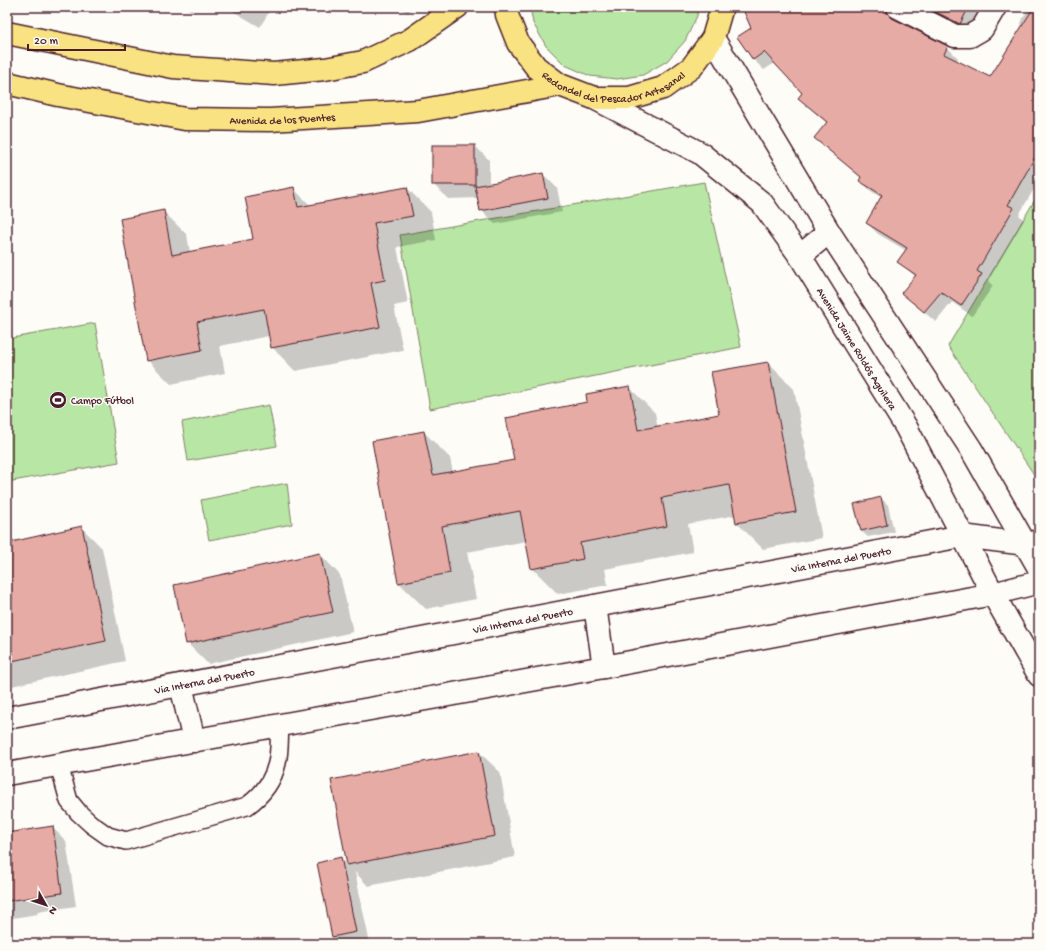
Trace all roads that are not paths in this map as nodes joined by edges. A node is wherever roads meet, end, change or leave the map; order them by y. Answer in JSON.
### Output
{"nodes":[{"id":1,"x":456,"y":7,"type":"edge"},
{"id":2,"x":506,"y":7,"type":"edge"},
{"id":3,"x":722,"y":7,"type":"edge"},
{"id":4,"x":898,"y":7,"type":"edge"},
{"id":5,"x":995,"y":7,"type":"edge"},
{"id":6,"x":7,"y":33,"type":"edge"},
{"id":7,"x":712,"y":38,"type":"junction"},
{"id":8,"x":7,"y":83,"type":"edge"},
{"id":9,"x":560,"y":85,"type":"junction"},
{"id":10,"x":594,"y":98,"type":"junction"},
{"id":11,"x":829,"y":232,"type":"junction"},
{"id":12,"x":800,"y":256,"type":"junction"},
{"id":13,"x":962,"y":536,"type":"junction"},
{"id":14,"x":1032,"y":543,"type":"edge"},
{"id":15,"x":1039,"y":568,"type":"edge"},
{"id":16,"x":1039,"y":582,"type":"edge"},
{"id":17,"x":993,"y":594,"type":"junction"},
{"id":18,"x":595,"y":606,"type":"junction"},
{"id":19,"x":604,"y":668,"type":"junction"},
{"id":20,"x":1039,"y":674,"type":"edge"},
{"id":21,"x":181,"y":685,"type":"junction"},
{"id":22,"x":7,"y":718,"type":"edge"},
{"id":23,"x":280,"y":725,"type":"junction"},
{"id":24,"x":194,"y":740,"type":"junction"},
{"id":25,"x":59,"y":765,"type":"junction"},
{"id":26,"x":7,"y":774,"type":"edge"}],
"edges":[{"from":1,"to":6,"type":"main road"},
{"from":2,"to":9,"type":"main road","name":"Redondel del Pescador Artesanal"},
{"from":3,"to":7,"type":"main road","name":"Redondel del Pescador Artesanal"},
{"from":4,"to":5,"type":"street"},
{"from":7,"to":10,"type":"main road","name":"Redondel del Pescador Artesanal"},
{"from":7,"to":11,"type":"street"},
{"from":8,"to":9,"type":"main road","name":"Avenida de los Puentes"},
{"from":9,"to":10,"type":"main road","name":"Redondel del Pescador Artesanal"},
{"from":10,"to":12,"type":"street","name":"Avenida Jaime Roldós Aguilera"},
{"from":11,"to":12,"type":"street"},
{"from":11,"to":14,"type":"street"},
{"from":12,"to":13,"type":"street","name":"Avenida Jaime Roldós Aguilera"},
{"from":13,"to":14,"type":"street","name":"Via Interna del Puerto"},
{"from":13,"to":17,"type":"street","name":"Avenida Jaime Roldós Aguilera"},
{"from":13,"to":18,"type":"street","name":"Via Interna del Puerto"},
{"from":14,"to":15,"type":"street"},
{"from":16,"to":17,"type":"street"},
{"from":17,"to":19,"type":"street"},
{"from":17,"to":20,"type":"street","name":"Avenida Jaime Roldós Aguilera"},
{"from":18,"to":19,"type":"street"},
{"from":18,"to":21,"type":"street","name":"Via Interna del Puerto"},
{"from":19,"to":23,"type":"street"},
{"from":21,"to":22,"type":"street","name":"Via Interna del Puerto"},
{"from":21,"to":24,"type":"street"},
{"from":23,"to":24,"type":"street"},
{"from":23,"to":25,"type":"lane"},
{"from":24,"to":25,"type":"street"},
{"from":25,"to":26,"type":"street"}]}
